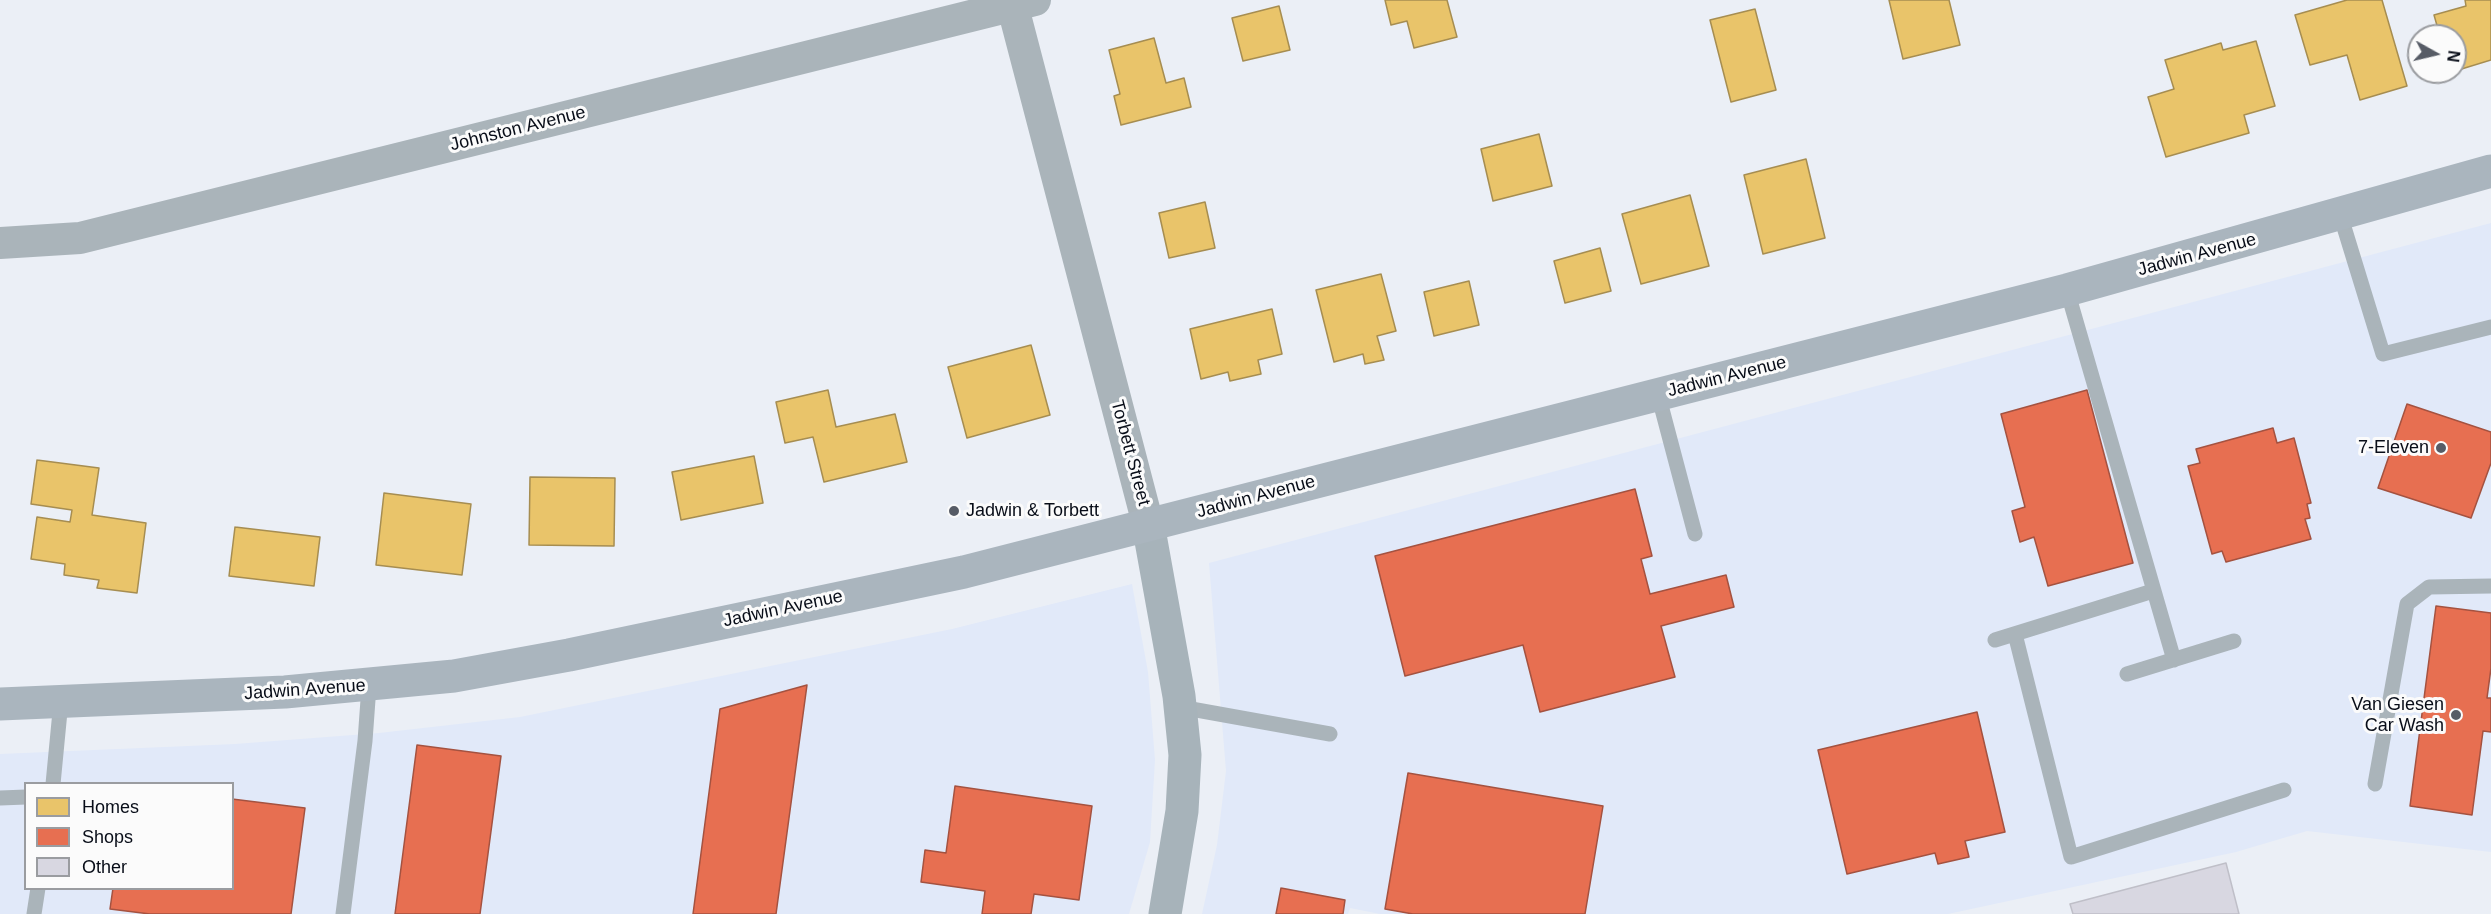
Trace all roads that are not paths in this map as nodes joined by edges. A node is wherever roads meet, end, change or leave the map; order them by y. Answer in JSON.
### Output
{"nodes":[{"id":1,"x":1019,"y":2,"type":"edge"},
{"id":2,"x":2491,"y":171,"type":"edge"},
{"id":3,"x":2340,"y":214,"type":"junction"},
{"id":4,"x":0,"y":243,"type":"edge"},
{"id":5,"x":2067,"y":290,"type":"junction"},
{"id":6,"x":2491,"y":327,"type":"edge"},
{"id":7,"x":1658,"y":394,"type":"junction"},
{"id":8,"x":1148,"y":524,"type":"junction"},
{"id":9,"x":1695,"y":534,"type":"dead end"},
{"id":10,"x":2491,"y":586,"type":"edge"},
{"id":11,"x":2153,"y":591,"type":"junction"},
{"id":12,"x":2015,"y":634,"type":"junction"},
{"id":13,"x":1995,"y":640,"type":"dead end"},
{"id":14,"x":2234,"y":641,"type":"dead end"},
{"id":15,"x":2174,"y":660,"type":"junction"},
{"id":16,"x":2127,"y":674,"type":"dead end"},
{"id":17,"x":369,"y":686,"type":"junction"},
{"id":18,"x":61,"y":701,"type":"junction"},
{"id":19,"x":0,"y":704,"type":"edge"},
{"id":20,"x":1180,"y":707,"type":"junction"},
{"id":21,"x":1330,"y":734,"type":"dead end"},
{"id":22,"x":53,"y":782,"type":"edge"},
{"id":23,"x":2375,"y":784,"type":"dead end"},
{"id":24,"x":2283,"y":790,"type":"dead end"},
{"id":25,"x":24,"y":797,"type":"edge"},
{"id":26,"x":0,"y":798,"type":"edge"},
{"id":27,"x":38,"y":890,"type":"edge"},
{"id":28,"x":34,"y":914,"type":"edge"},
{"id":29,"x":343,"y":914,"type":"edge"},
{"id":30,"x":1165,"y":914,"type":"edge"}],
"edges":[{"from":1,"to":4,"type":"street","name":"Johnston Avenue"},
{"from":1,"to":8,"type":"street","name":"Torbett Street"},
{"from":2,"to":3,"type":"main road","name":"Jadwin Avenue"},
{"from":3,"to":5,"type":"main road","name":"Jadwin Avenue"},
{"from":3,"to":6,"type":"lane"},
{"from":5,"to":7,"type":"main road","name":"Jadwin Avenue"},
{"from":5,"to":11,"type":"lane"},
{"from":7,"to":8,"type":"main road","name":"Jadwin Avenue"},
{"from":7,"to":9,"type":"lane"},
{"from":8,"to":17,"type":"main road","name":"Jadwin Avenue"},
{"from":8,"to":20,"type":"street","name":"Torbett Street"},
{"from":10,"to":23,"type":"lane"},
{"from":11,"to":12,"type":"lane"},
{"from":11,"to":15,"type":"lane"},
{"from":12,"to":13,"type":"lane"},
{"from":12,"to":24,"type":"lane"},
{"from":14,"to":15,"type":"lane"},
{"from":15,"to":16,"type":"lane"},
{"from":17,"to":18,"type":"main road","name":"Jadwin Avenue"},
{"from":17,"to":29,"type":"lane"},
{"from":18,"to":19,"type":"main road","name":"Jadwin Avenue"},
{"from":18,"to":22,"type":"lane"},
{"from":20,"to":21,"type":"lane"},
{"from":20,"to":30,"type":"street","name":"Torbett Street"},
{"from":25,"to":26,"type":"lane"},
{"from":27,"to":28,"type":"lane"}]}
